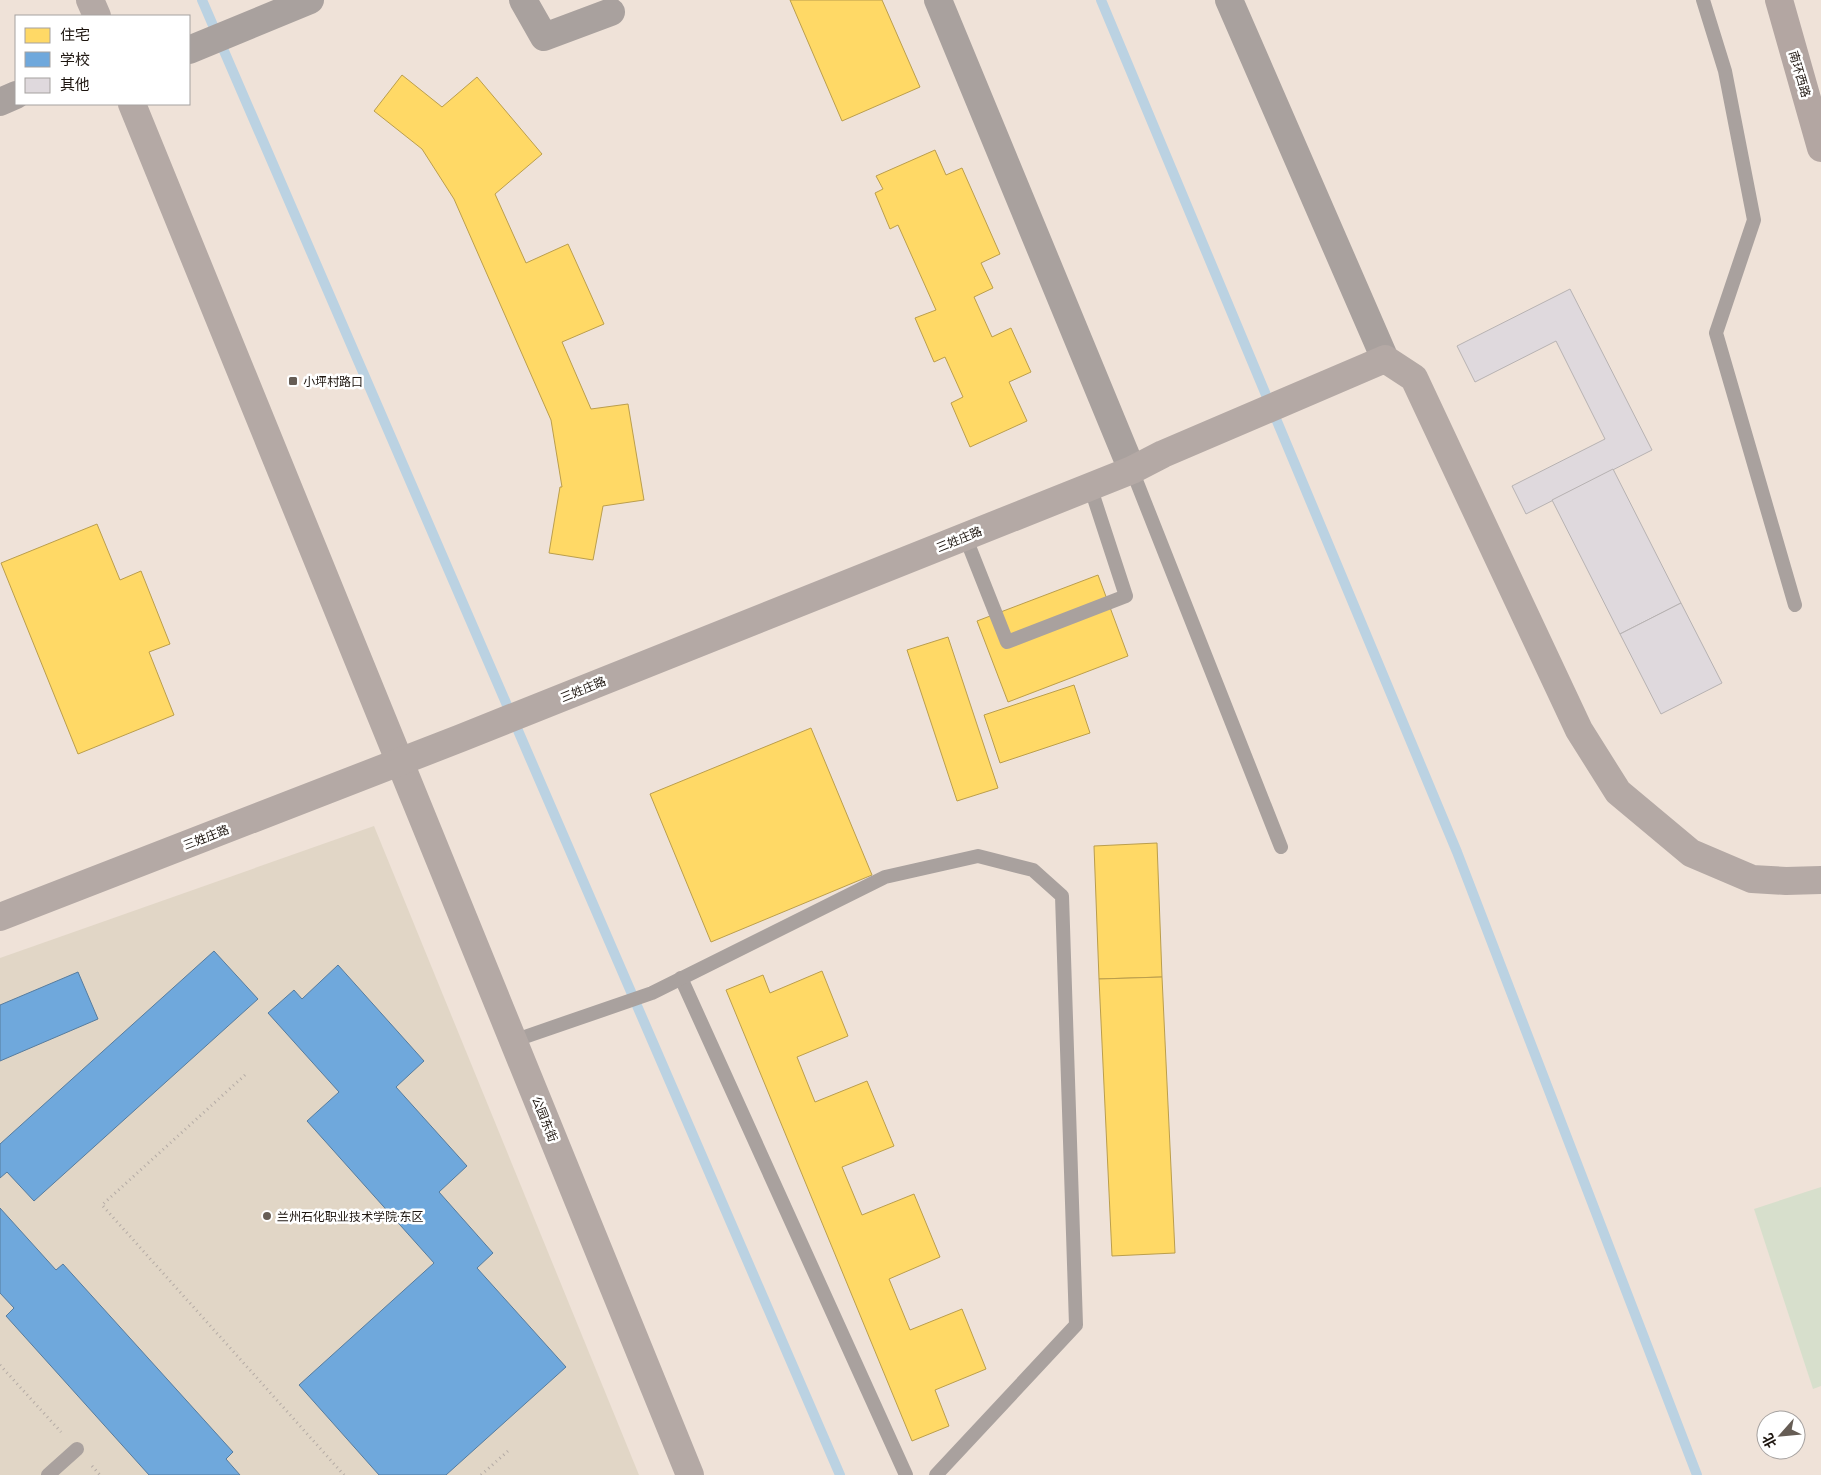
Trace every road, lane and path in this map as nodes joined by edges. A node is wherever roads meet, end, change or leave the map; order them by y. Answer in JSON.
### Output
{"nodes":[{"id":1,"x":90,"y":0,"type":"edge"},
{"id":2,"x":310,"y":0,"type":"edge"},
{"id":3,"x":523,"y":0,"type":"edge"},
{"id":4,"x":938,"y":0,"type":"edge"},
{"id":5,"x":1229,"y":0,"type":"edge"},
{"id":6,"x":1704,"y":0,"type":"edge"},
{"id":7,"x":1779,"y":0,"type":"edge"},
{"id":8,"x":611,"y":12,"type":"dead end"},
{"id":9,"x":97,"y":15,"type":"edge"},
{"id":10,"x":190,"y":50,"type":"edge"},
{"id":11,"x":15,"y":95,"type":"edge"},
{"id":12,"x":0,"y":102,"type":"edge"},
{"id":13,"x":132,"y":105,"type":"edge"},
{"id":14,"x":1821,"y":148,"type":"edge"},
{"id":15,"x":1385,"y":359,"type":"junction"},
{"id":16,"x":1132,"y":470,"type":"junction"},
{"id":17,"x":1090,"y":486,"type":"junction"},
{"id":18,"x":965,"y":536,"type":"junction"},
{"id":19,"x":1795,"y":606,"type":"dead end"},
{"id":20,"x":400,"y":762,"type":"junction"},
{"id":21,"x":1280,"y":847,"type":"dead end"},
{"id":22,"x":1821,"y":880,"type":"edge"},
{"id":23,"x":0,"y":918,"type":"edge"},
{"id":24,"x":681,"y":978,"type":"junction"},
{"id":25,"x":513,"y":1041,"type":"junction"},
{"id":26,"x":245,"y":1076,"type":"dead end"},
{"id":27,"x":0,"y":1364,"type":"edge"},
{"id":28,"x":77,"y":1449,"type":"junction"},
{"id":29,"x":508,"y":1451,"type":"dead end"},
{"id":30,"x":48,"y":1475,"type":"edge"},
{"id":31,"x":100,"y":1475,"type":"edge"},
{"id":32,"x":344,"y":1475,"type":"edge"},
{"id":33,"x":481,"y":1475,"type":"edge"},
{"id":34,"x":690,"y":1475,"type":"edge"},
{"id":35,"x":906,"y":1475,"type":"edge"},
{"id":36,"x":936,"y":1475,"type":"edge"}],
"edges":[{"from":1,"to":9,"type":"street"},
{"from":2,"to":10,"type":"street"},
{"from":3,"to":8,"type":"street"},
{"from":4,"to":16,"type":"street"},
{"from":5,"to":15,"type":"street"},
{"from":6,"to":19,"type":"lane"},
{"from":7,"to":14,"type":"highway","name":"南环西路"},
{"from":11,"to":12,"type":"street"},
{"from":13,"to":20,"type":"street","name":"公园东街"},
{"from":15,"to":16,"type":"street","name":"三姓庄路"},
{"from":15,"to":22,"type":"street"},
{"from":16,"to":17,"type":"street","name":"三姓庄路"},
{"from":16,"to":21,"type":"lane"},
{"from":17,"to":18,"type":"street","name":"三姓庄路"},
{"from":17,"to":18,"type":"lane"},
{"from":18,"to":20,"type":"street","name":"三姓庄路"},
{"from":20,"to":23,"type":"street","name":"三姓庄路"},
{"from":20,"to":25,"type":"street","name":"公园东街"},
{"from":24,"to":25,"type":"lane"},
{"from":24,"to":35,"type":"lane"},
{"from":24,"to":36,"type":"lane"},
{"from":25,"to":34,"type":"street","name":"公园东街"},
{"from":26,"to":32,"type":"path"},
{"from":27,"to":28,"type":"path"},
{"from":28,"to":30,"type":"lane"},
{"from":28,"to":31,"type":"path"},
{"from":29,"to":33,"type":"path"}]}
